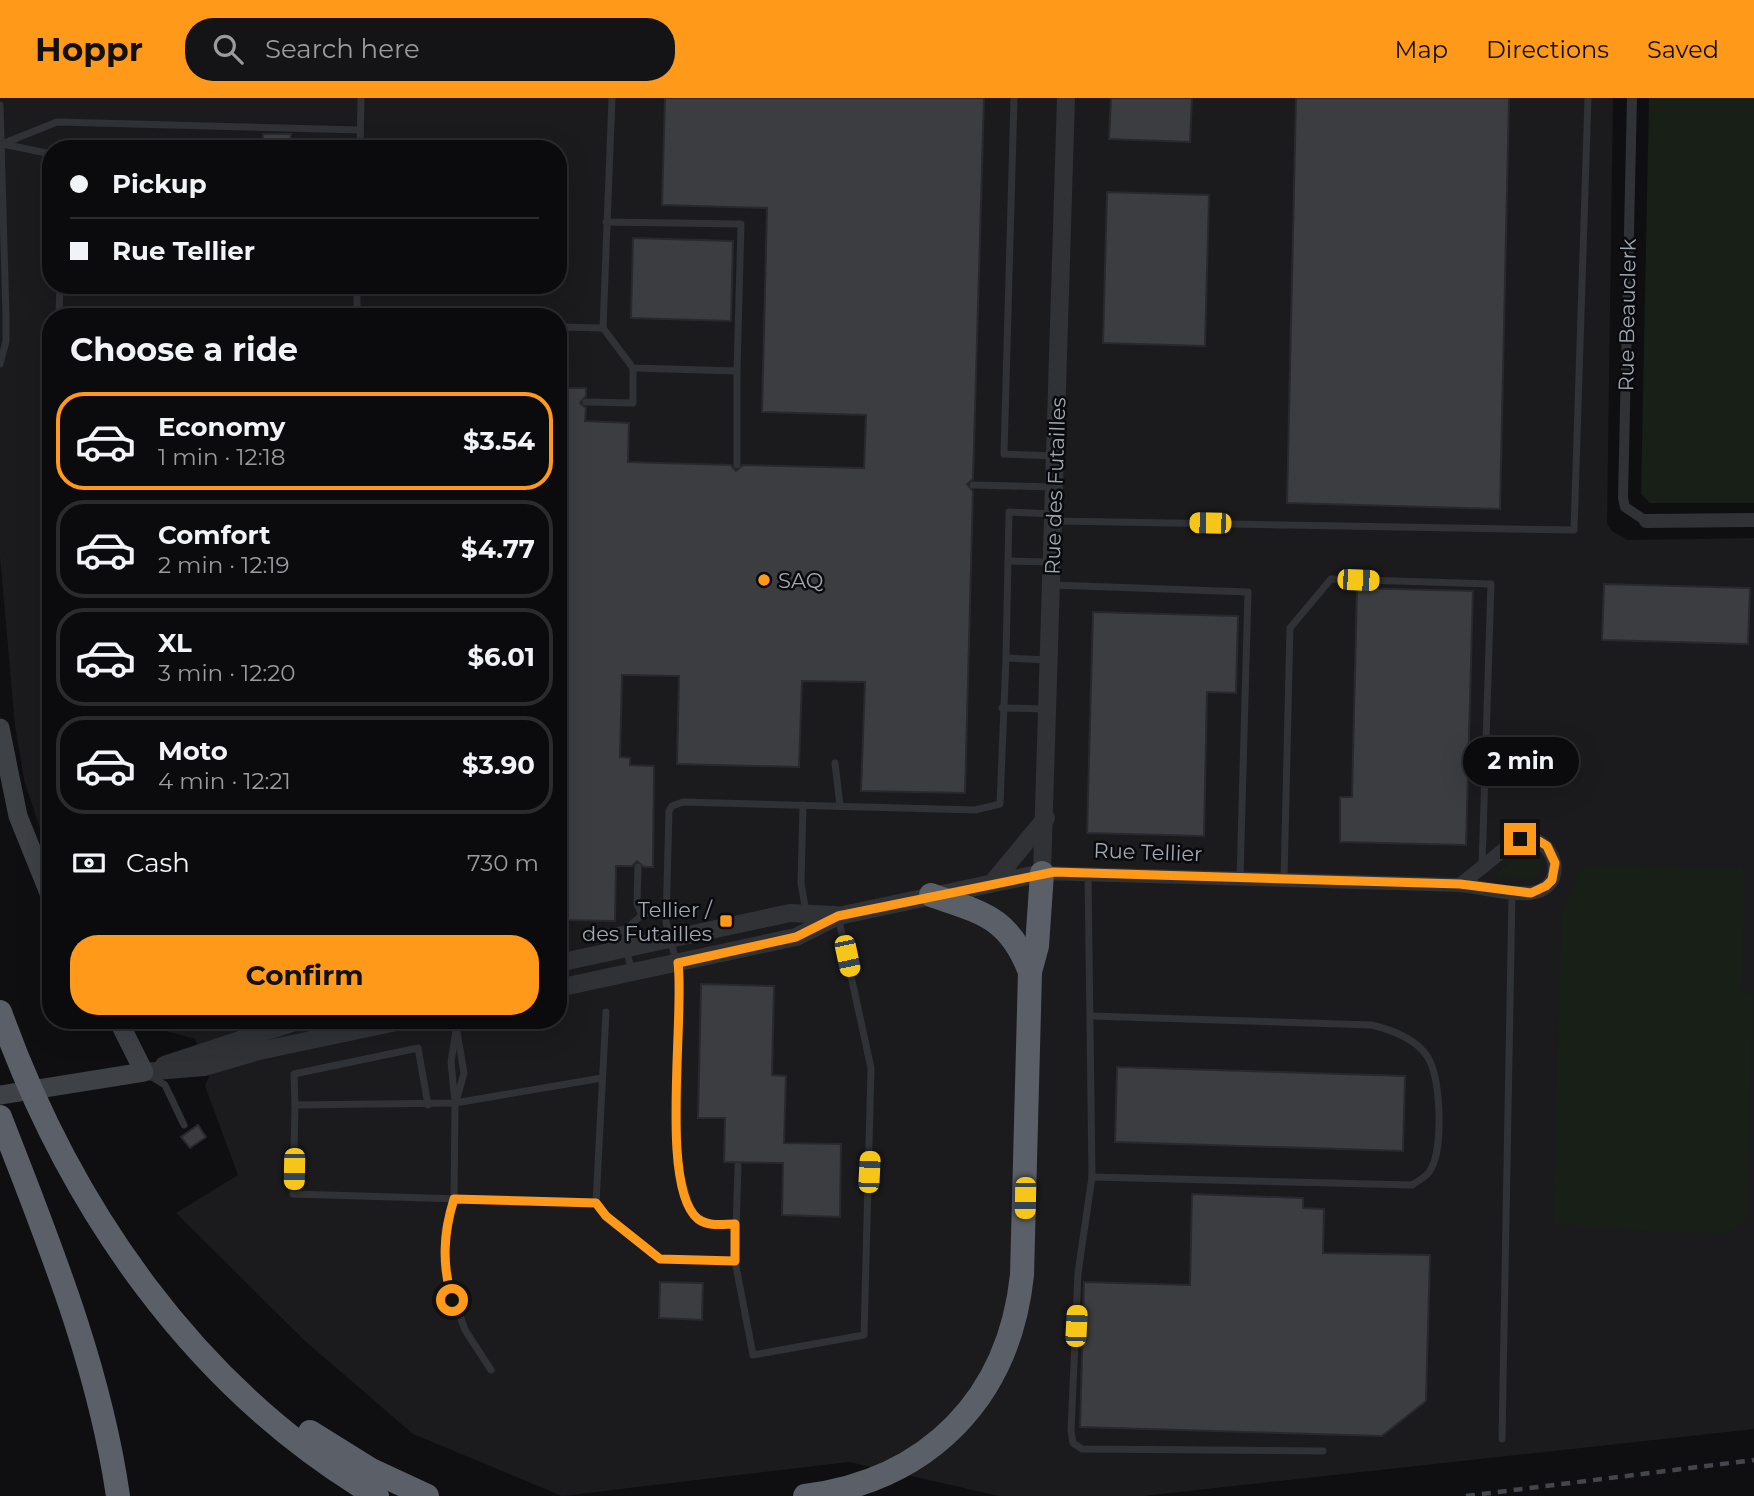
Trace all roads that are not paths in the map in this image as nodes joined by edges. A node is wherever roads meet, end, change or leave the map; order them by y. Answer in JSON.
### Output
{"nodes":[{"id":1,"x":361,"y":98,"type":"edge"},
{"id":2,"x":612,"y":98,"type":"edge"},
{"id":3,"x":1014,"y":98,"type":"edge"},
{"id":4,"x":1066,"y":98,"type":"edge"},
{"id":5,"x":1588,"y":98,"type":"edge"},
{"id":6,"x":1632,"y":98,"type":"edge"},
{"id":7,"x":0,"y":105,"type":"edge"},
{"id":8,"x":360,"y":130,"type":"junction"},
{"id":9,"x":360,"y":140,"type":"edge"},
{"id":10,"x":1,"y":144,"type":"edge"},
{"id":11,"x":42,"y":151,"type":"edge"},
{"id":12,"x":606,"y":222,"type":"junction"},
{"id":13,"x":567,"y":327,"type":"edge"},
{"id":14,"x":603,"y":328,"type":"junction"},
{"id":15,"x":0,"y":364,"type":"edge"},
{"id":16,"x":633,"y":368,"type":"junction"},
{"id":17,"x":737,"y":371,"type":"junction"},
{"id":18,"x":586,"y":402,"type":"dead end"},
{"id":19,"x":1056,"y":456,"type":"junction"},
{"id":20,"x":737,"y":465,"type":"dead end"},
{"id":21,"x":973,"y":485,"type":"dead end"},
{"id":22,"x":1055,"y":487,"type":"junction"},
{"id":23,"x":1054,"y":517,"type":"junction"},
{"id":24,"x":1754,"y":520,"type":"edge"},
{"id":25,"x":1646,"y":521,"type":"joint"},
{"id":26,"x":1008,"y":561,"type":"junction"},
{"id":27,"x":1053,"y":562,"type":"junction"},
{"id":28,"x":1052,"y":585,"type":"junction"},
{"id":29,"x":1006,"y":658,"type":"junction"},
{"id":30,"x":1050,"y":660,"type":"junction"},
{"id":31,"x":1002,"y":708,"type":"junction"},
{"id":32,"x":1049,"y":709,"type":"junction"},
{"id":33,"x":0,"y":728,"type":"edge"},
{"id":34,"x":835,"y":763,"type":"dead end"},
{"id":35,"x":803,"y":805,"type":"junction"},
{"id":36,"x":840,"y":806,"type":"junction"},
{"id":37,"x":1046,"y":818,"type":"junction"},
{"id":38,"x":638,"y":867,"type":"dead end"},
{"id":39,"x":1482,"y":867,"type":"junction"},
{"id":40,"x":1042,"y":873,"type":"junction"},
{"id":41,"x":1088,"y":873,"type":"junction"},
{"id":42,"x":42,"y":875,"type":"edge"},
{"id":43,"x":1240,"y":878,"type":"junction"},
{"id":44,"x":1284,"y":879,"type":"junction"},
{"id":45,"x":993,"y":882,"type":"junction"},
{"id":46,"x":1460,"y":884,"type":"junction"},
{"id":47,"x":1512,"y":891,"type":"junction"},
{"id":48,"x":931,"y":895,"type":"junction"},
{"id":49,"x":666,"y":914,"type":"junction"},
{"id":50,"x":642,"y":915,"type":"junction"},
{"id":51,"x":838,"y":916,"type":"junction"},
{"id":52,"x":808,"y":922,"type":"junction"},
{"id":53,"x":626,"y":929,"type":"junction"},
{"id":54,"x":590,"y":936,"type":"dead end"},
{"id":55,"x":669,"y":939,"type":"junction"},
{"id":56,"x":626,"y":948,"type":"junction"},
{"id":57,"x":567,"y":961,"type":"edge"},
{"id":58,"x":678,"y":963,"type":"junction"},
{"id":59,"x":1030,"y":972,"type":"junction"},
{"id":60,"x":632,"y":973,"type":"junction"},
{"id":61,"x":567,"y":986,"type":"edge"},
{"id":62,"x":0,"y":1012,"type":"edge"},
{"id":63,"x":606,"y":1012,"type":"dead end"},
{"id":64,"x":1091,"y":1016,"type":"junction"},
{"id":65,"x":122,"y":1029,"type":"edge"},
{"id":66,"x":272,"y":1029,"type":"edge"},
{"id":67,"x":364,"y":1029,"type":"edge"},
{"id":68,"x":456,"y":1030,"type":"joint"},
{"id":69,"x":144,"y":1072,"type":"junction"},
{"id":70,"x":602,"y":1078,"type":"junction"},
{"id":71,"x":0,"y":1095,"type":"edge"},
{"id":72,"x":455,"y":1103,"type":"junction"},
{"id":73,"x":295,"y":1105,"type":"junction"},
{"id":74,"x":428,"y":1105,"type":"junction"},
{"id":75,"x":0,"y":1117,"type":"edge"},
{"id":76,"x":184,"y":1125,"type":"dead end"},
{"id":77,"x":66,"y":1160,"type":"junction"},
{"id":78,"x":738,"y":1166,"type":"dead end"},
{"id":79,"x":1092,"y":1177,"type":"junction"},
{"id":80,"x":454,"y":1199,"type":"junction"},
{"id":81,"x":596,"y":1203,"type":"junction"},
{"id":82,"x":735,"y":1224,"type":"junction"},
{"id":83,"x":735,"y":1261,"type":"junction"},
{"id":84,"x":491,"y":1370,"type":"dead end"},
{"id":85,"x":1502,"y":1439,"type":"dead end"},
{"id":86,"x":1323,"y":1451,"type":"dead end"},
{"id":87,"x":118,"y":1496,"type":"edge"},
{"id":88,"x":377,"y":1496,"type":"edge"},
{"id":89,"x":428,"y":1496,"type":"edge"},
{"id":90,"x":805,"y":1496,"type":"edge"}],
"edges":[{"from":1,"to":8,"type":"lane"},
{"from":2,"to":12,"type":"lane"},
{"from":3,"to":19,"type":"lane"},
{"from":4,"to":19,"type":"street","name":"Rue des Futailles"},
{"from":5,"to":23,"type":"lane"},
{"from":6,"to":25,"type":"street","name":"Rue Beauclerk"},
{"from":7,"to":10,"type":"lane"},
{"from":8,"to":9,"type":"lane"},
{"from":8,"to":10,"type":"lane"},
{"from":10,"to":11,"type":"lane"},
{"from":10,"to":15,"type":"lane"},
{"from":12,"to":14,"type":"lane"},
{"from":12,"to":17,"type":"lane"},
{"from":13,"to":14,"type":"lane"},
{"from":14,"to":16,"type":"lane"},
{"from":16,"to":17,"type":"lane"},
{"from":16,"to":18,"type":"lane"},
{"from":17,"to":20,"type":"lane"},
{"from":19,"to":22,"type":"street","name":"Rue des Futailles"},
{"from":21,"to":22,"type":"lane"},
{"from":22,"to":23,"type":"street","name":"Rue des Futailles"},
{"from":23,"to":26,"type":"lane"},
{"from":23,"to":27,"type":"street","name":"Rue des Futailles"},
{"from":24,"to":25,"type":"street"},
{"from":26,"to":27,"type":"lane"},
{"from":26,"to":29,"type":"lane"},
{"from":27,"to":28,"type":"street","name":"Rue des Futailles"},
{"from":28,"to":30,"type":"street","name":"Rue des Futailles"},
{"from":28,"to":43,"type":"lane"},
{"from":29,"to":30,"type":"lane"},
{"from":29,"to":31,"type":"lane"},
{"from":30,"to":32,"type":"street","name":"Rue des Futailles"},
{"from":31,"to":32,"type":"lane"},
{"from":31,"to":36,"type":"lane"},
{"from":32,"to":37,"type":"street","name":"Rue des Futailles"},
{"from":33,"to":42,"type":"main road"},
{"from":34,"to":36,"type":"lane"},
{"from":35,"to":36,"type":"lane"},
{"from":35,"to":49,"type":"lane"},
{"from":35,"to":52,"type":"lane"},
{"from":37,"to":40,"type":"street","name":"Rue des Futailles"},
{"from":37,"to":45,"type":"street"},
{"from":38,"to":50,"type":"lane"},
{"from":39,"to":44,"type":"lane"},
{"from":39,"to":46,"type":"street","name":"Rue Tellier"},
{"from":39,"to":47,"type":"street","name":"Rue Tellier"},
{"from":40,"to":41,"type":"street","name":"Rue Tellier"},
{"from":40,"to":45,"type":"street","name":"Rue Tellier"},
{"from":40,"to":59,"type":"highway"},
{"from":41,"to":43,"type":"street","name":"Rue Tellier"},
{"from":41,"to":64,"type":"lane"},
{"from":43,"to":44,"type":"street","name":"Rue Tellier"},
{"from":44,"to":46,"type":"street","name":"Rue Tellier"},
{"from":45,"to":48,"type":"street","name":"Rue Tellier"},
{"from":46,"to":47,"type":"street","name":"Rue Tellier"},
{"from":47,"to":85,"type":"lane"},
{"from":48,"to":51,"type":"street","name":"Rue Tellier"},
{"from":48,"to":59,"type":"highway"},
{"from":49,"to":50,"type":"lane"},
{"from":49,"to":55,"type":"lane"},
{"from":50,"to":53,"type":"lane"},
{"from":51,"to":52,"type":"street","name":"Rue Tellier"},
{"from":51,"to":83,"type":"lane"},
{"from":52,"to":55,"type":"street","name":"Rue Tellier"},
{"from":52,"to":58,"type":"street","name":"Rue Tellier"},
{"from":53,"to":54,"type":"lane"},
{"from":53,"to":56,"type":"lane"},
{"from":55,"to":56,"type":"street","name":"Rue Tellier"},
{"from":55,"to":58,"type":"lane"},
{"from":56,"to":57,"type":"street","name":"Rue Tellier"},
{"from":56,"to":60,"type":"lane"},
{"from":58,"to":60,"type":"street","name":"Rue Tellier"},
{"from":58,"to":82,"type":"lane"},
{"from":59,"to":90,"type":"highway"},
{"from":60,"to":61,"type":"street","name":"Rue Tellier"},
{"from":62,"to":77,"type":"highway"},
{"from":63,"to":70,"type":"lane"},
{"from":64,"to":79,"type":"lane"},
{"from":64,"to":79,"type":"lane"},
{"from":65,"to":69,"type":"main road"},
{"from":66,"to":69,"type":"street"},
{"from":67,"to":69,"type":"street"},
{"from":68,"to":72,"type":"lane"},
{"from":68,"to":72,"type":"lane"},
{"from":69,"to":71,"type":"main road"},
{"from":69,"to":76,"type":"lane"},
{"from":70,"to":72,"type":"lane"},
{"from":70,"to":81,"type":"lane"},
{"from":72,"to":74,"type":"lane"},
{"from":72,"to":80,"type":"lane"},
{"from":73,"to":74,"type":"lane"},
{"from":73,"to":74,"type":"lane"},
{"from":73,"to":80,"type":"lane"},
{"from":75,"to":87,"type":"highway"},
{"from":77,"to":88,"type":"highway"},
{"from":77,"to":89,"type":"highway"},
{"from":78,"to":82,"type":"lane"},
{"from":79,"to":86,"type":"lane"},
{"from":80,"to":81,"type":"lane"},
{"from":80,"to":84,"type":"lane"},
{"from":81,"to":83,"type":"lane"},
{"from":82,"to":83,"type":"lane"}]}
